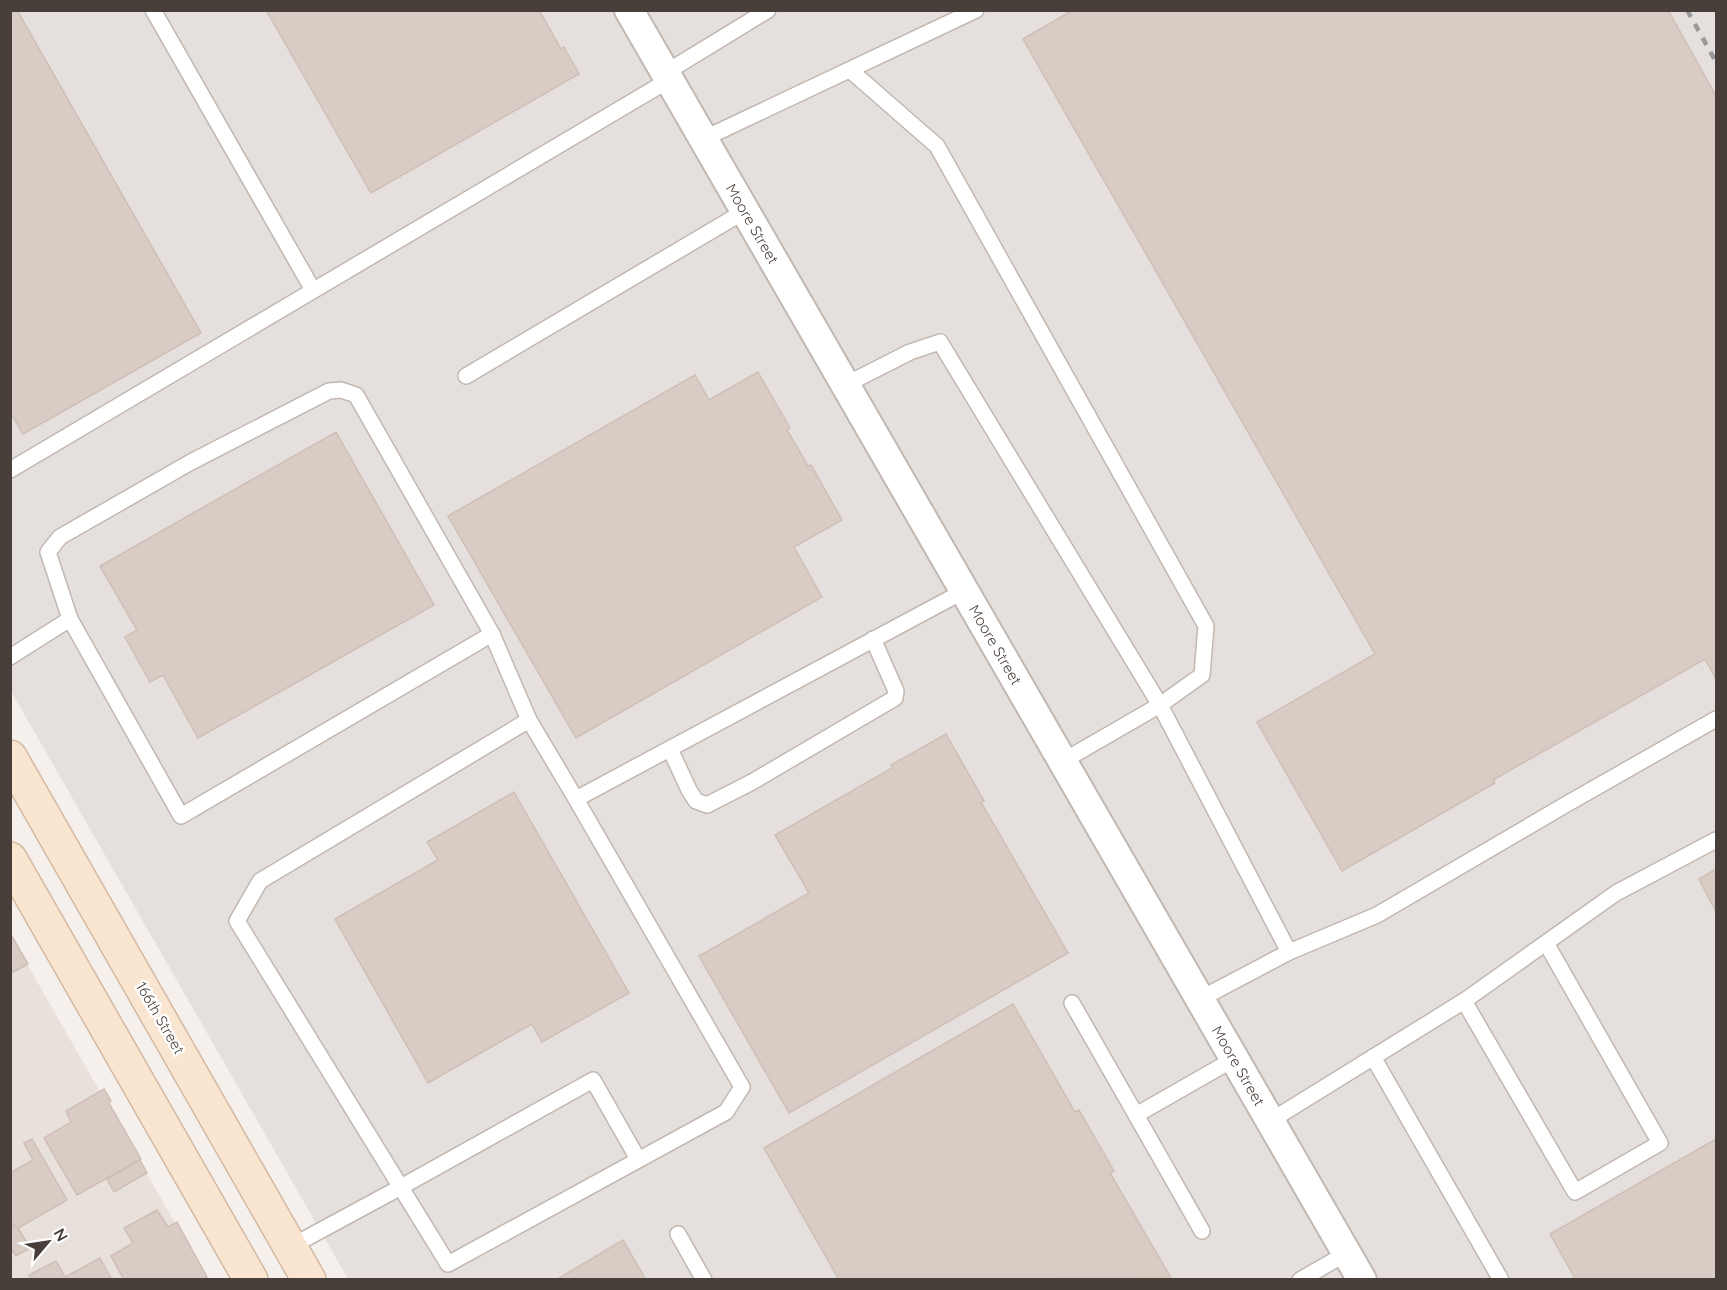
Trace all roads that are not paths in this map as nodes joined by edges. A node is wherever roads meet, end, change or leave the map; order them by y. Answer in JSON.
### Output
{"nodes":[{"id":1,"x":153,"y":10,"type":"edge"},
{"id":2,"x":629,"y":10,"type":"edge"},
{"id":3,"x":768,"y":10,"type":"edge"},
{"id":4,"x":976,"y":10,"type":"edge"},
{"id":5,"x":850,"y":70,"type":"junction"},
{"id":6,"x":667,"y":76,"type":"junction"},
{"id":7,"x":703,"y":139,"type":"junction"},
{"id":8,"x":745,"y":211,"type":"junction"},
{"id":9,"x":313,"y":290,"type":"junction"},
{"id":10,"x":466,"y":376,"type":"dead end"},
{"id":11,"x":845,"y":385,"type":"junction"},
{"id":12,"x":10,"y":470,"type":"edge"},
{"id":13,"x":964,"y":591,"type":"junction"},
{"id":14,"x":70,"y":619,"type":"junction"},
{"id":15,"x":492,"y":634,"type":"junction"},
{"id":16,"x":873,"y":639,"type":"junction"},
{"id":17,"x":10,"y":657,"type":"edge"},
{"id":18,"x":1160,"y":705,"type":"junction"},
{"id":19,"x":1716,"y":719,"type":"edge"},
{"id":20,"x":529,"y":720,"type":"junction"},
{"id":21,"x":670,"y":749,"type":"junction"},
{"id":22,"x":10,"y":757,"type":"edge"},
{"id":23,"x":1063,"y":761,"type":"junction"},
{"id":24,"x":576,"y":799,"type":"junction"},
{"id":25,"x":1716,"y":840,"type":"edge"},
{"id":26,"x":10,"y":860,"type":"edge"},
{"id":27,"x":1546,"y":943,"type":"junction"},
{"id":28,"x":1289,"y":952,"type":"junction"},
{"id":29,"x":1200,"y":999,"type":"junction"},
{"id":30,"x":1464,"y":1001,"type":"junction"},
{"id":31,"x":1071,"y":1003,"type":"dead end"},
{"id":32,"x":1373,"y":1057,"type":"junction"},
{"id":33,"x":1234,"y":1059,"type":"junction"},
{"id":34,"x":1136,"y":1115,"type":"junction"},
{"id":35,"x":1270,"y":1121,"type":"junction"},
{"id":36,"x":638,"y":1159,"type":"junction"},
{"id":37,"x":401,"y":1187,"type":"junction"},
{"id":38,"x":1202,"y":1231,"type":"dead end"},
{"id":39,"x":678,"y":1234,"type":"dead end"},
{"id":40,"x":290,"y":1247,"type":"junction"},
{"id":41,"x":1347,"y":1253,"type":"junction"},
{"id":42,"x":250,"y":1280,"type":"edge"},
{"id":43,"x":309,"y":1280,"type":"edge"},
{"id":44,"x":704,"y":1280,"type":"edge"},
{"id":45,"x":1300,"y":1280,"type":"edge"},
{"id":46,"x":1362,"y":1280,"type":"edge"},
{"id":47,"x":1501,"y":1280,"type":"edge"}],
"edges":[{"from":1,"to":9,"type":"lane"},
{"from":2,"to":6,"type":"street","name":"Moore Street"},
{"from":3,"to":6,"type":"lane"},
{"from":4,"to":5,"type":"lane"},
{"from":5,"to":7,"type":"lane"},
{"from":5,"to":18,"type":"lane"},
{"from":6,"to":7,"type":"street","name":"Moore Street"},
{"from":6,"to":9,"type":"lane"},
{"from":7,"to":8,"type":"street","name":"Moore Street"},
{"from":8,"to":10,"type":"lane"},
{"from":8,"to":11,"type":"street","name":"Moore Street"},
{"from":9,"to":12,"type":"lane"},
{"from":11,"to":13,"type":"street","name":"Moore Street"},
{"from":11,"to":18,"type":"lane"},
{"from":13,"to":16,"type":"lane"},
{"from":13,"to":23,"type":"street","name":"Moore Street"},
{"from":14,"to":15,"type":"lane"},
{"from":14,"to":15,"type":"lane"},
{"from":14,"to":17,"type":"lane"},
{"from":15,"to":20,"type":"lane"},
{"from":16,"to":21,"type":"lane"},
{"from":16,"to":21,"type":"lane"},
{"from":18,"to":23,"type":"lane"},
{"from":18,"to":28,"type":"lane"},
{"from":19,"to":28,"type":"lane"},
{"from":20,"to":24,"type":"lane"},
{"from":20,"to":37,"type":"lane"},
{"from":21,"to":24,"type":"lane"},
{"from":22,"to":40,"type":"street","name":"166th Street"},
{"from":23,"to":29,"type":"street","name":"Moore Street"},
{"from":24,"to":36,"type":"lane"},
{"from":25,"to":27,"type":"lane"},
{"from":26,"to":42,"type":"street"},
{"from":27,"to":30,"type":"lane"},
{"from":27,"to":30,"type":"lane"},
{"from":28,"to":29,"type":"lane"},
{"from":29,"to":33,"type":"street","name":"Moore Street"},
{"from":30,"to":32,"type":"lane"},
{"from":31,"to":34,"type":"lane"},
{"from":32,"to":35,"type":"lane"},
{"from":32,"to":47,"type":"lane"},
{"from":33,"to":34,"type":"lane"},
{"from":33,"to":35,"type":"street","name":"Moore Street"},
{"from":34,"to":38,"type":"lane"},
{"from":35,"to":41,"type":"street","name":"Moore Street"},
{"from":36,"to":37,"type":"lane"},
{"from":36,"to":37,"type":"lane"},
{"from":37,"to":40,"type":"lane"},
{"from":39,"to":44,"type":"lane"},
{"from":40,"to":43,"type":"street","name":"166th Street"},
{"from":41,"to":45,"type":"lane"},
{"from":41,"to":46,"type":"street","name":"Moore Street"}]}
